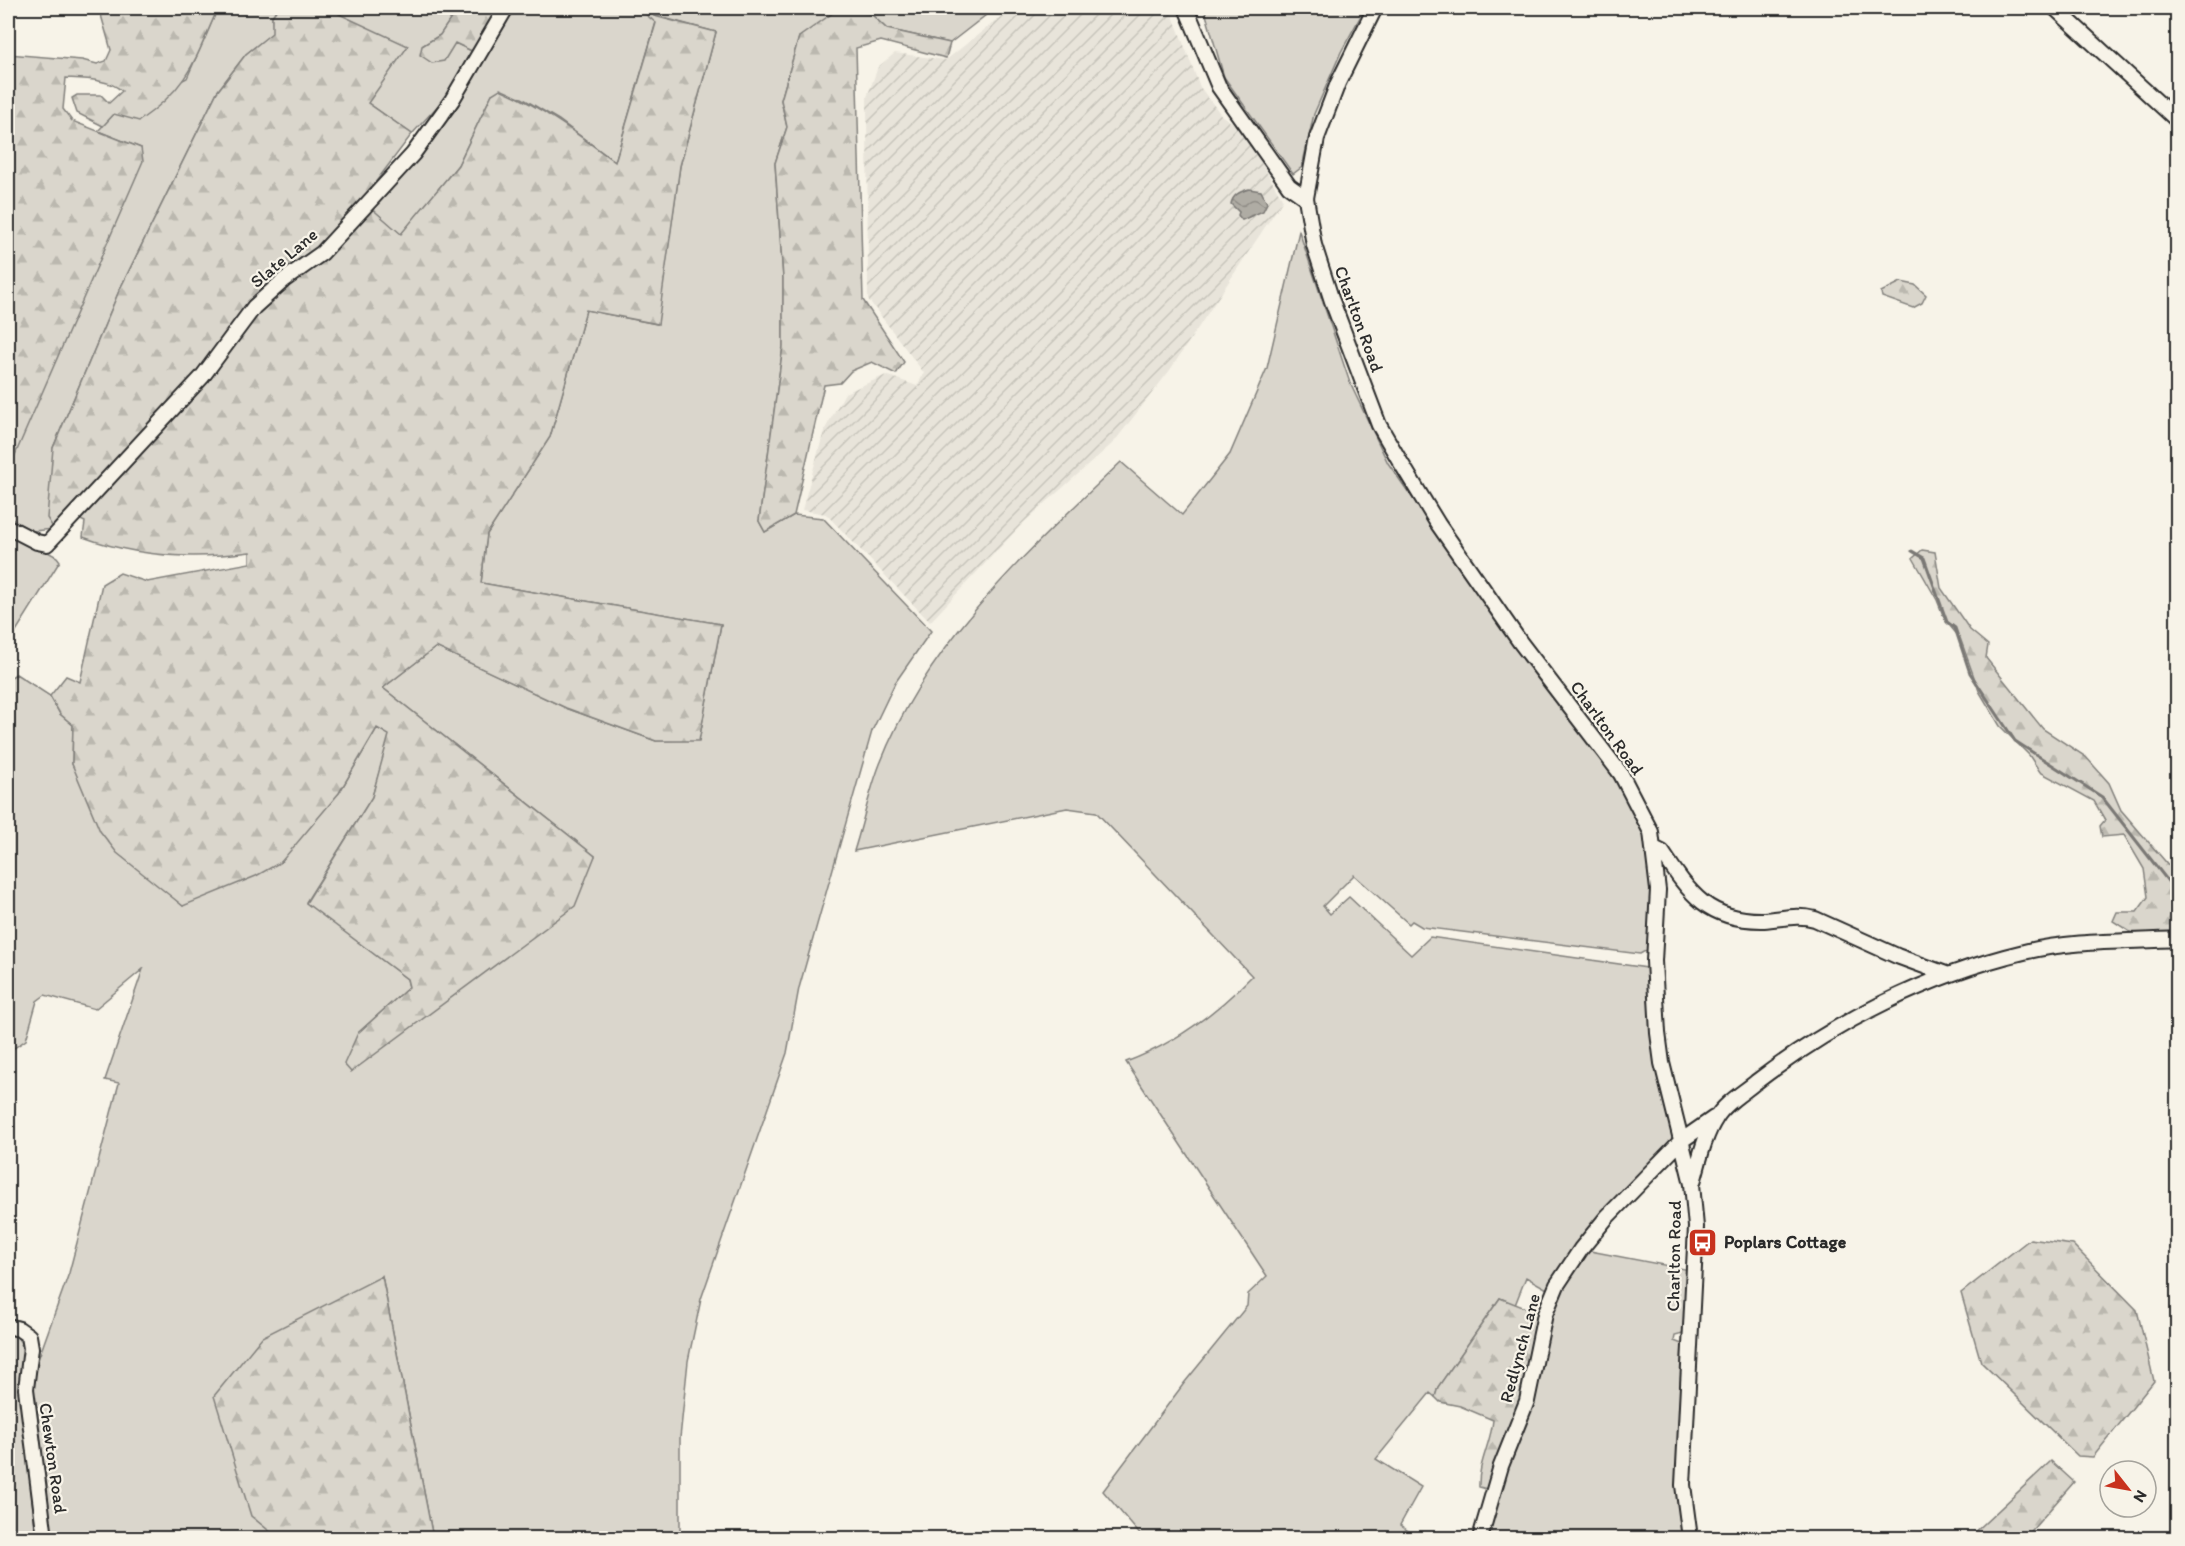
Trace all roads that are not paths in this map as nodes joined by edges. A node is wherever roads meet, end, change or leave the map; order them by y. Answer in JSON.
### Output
{"nodes":[{"id":1,"x":506,"y":8,"type":"edge"},
{"id":2,"x":1186,"y":8,"type":"edge"},
{"id":3,"x":1375,"y":8,"type":"edge"},
{"id":4,"x":2055,"y":8,"type":"edge"},
{"id":5,"x":2178,"y":121,"type":"edge"},
{"id":6,"x":1306,"y":198,"type":"junction"},
{"id":7,"x":8,"y":527,"type":"edge"},
{"id":8,"x":1654,"y":848,"type":"junction"},
{"id":9,"x":1657,"y":872,"type":"junction"},
{"id":10,"x":1677,"y":874,"type":"junction"},
{"id":11,"x":2178,"y":939,"type":"edge"},
{"id":12,"x":1946,"y":974,"type":"junction"},
{"id":13,"x":1716,"y":1117,"type":"junction"},
{"id":14,"x":1681,"y":1141,"type":"junction"},
{"id":15,"x":1692,"y":1185,"type":"junction"},
{"id":16,"x":8,"y":1326,"type":"edge"},
{"id":17,"x":45,"y":1539,"type":"edge"},
{"id":18,"x":1480,"y":1539,"type":"edge"},
{"id":19,"x":1690,"y":1539,"type":"edge"}],
"edges":[{"from":1,"to":7,"type":"street","name":"Slate Lane"},
{"from":2,"to":6,"type":"street"},
{"from":3,"to":6,"type":"street","name":"Charlton Road"},
{"from":4,"to":5,"type":"street"},
{"from":6,"to":8,"type":"street","name":"Charlton Road"},
{"from":8,"to":9,"type":"street","name":"Charlton Road"},
{"from":8,"to":10,"type":"street"},
{"from":9,"to":10,"type":"street"},
{"from":9,"to":14,"type":"street","name":"Charlton Road"},
{"from":10,"to":12,"type":"street"},
{"from":11,"to":12,"type":"street","name":"Redlynch Lane"},
{"from":12,"to":13,"type":"street","name":"Redlynch Lane"},
{"from":13,"to":14,"type":"street","name":"Redlynch Lane"},
{"from":13,"to":15,"type":"street"},
{"from":14,"to":15,"type":"street","name":"Charlton Road"},
{"from":14,"to":18,"type":"street","name":"Redlynch Lane"},
{"from":15,"to":19,"type":"street","name":"Charlton Road"},
{"from":16,"to":17,"type":"street","name":"Chewton Road"}]}
